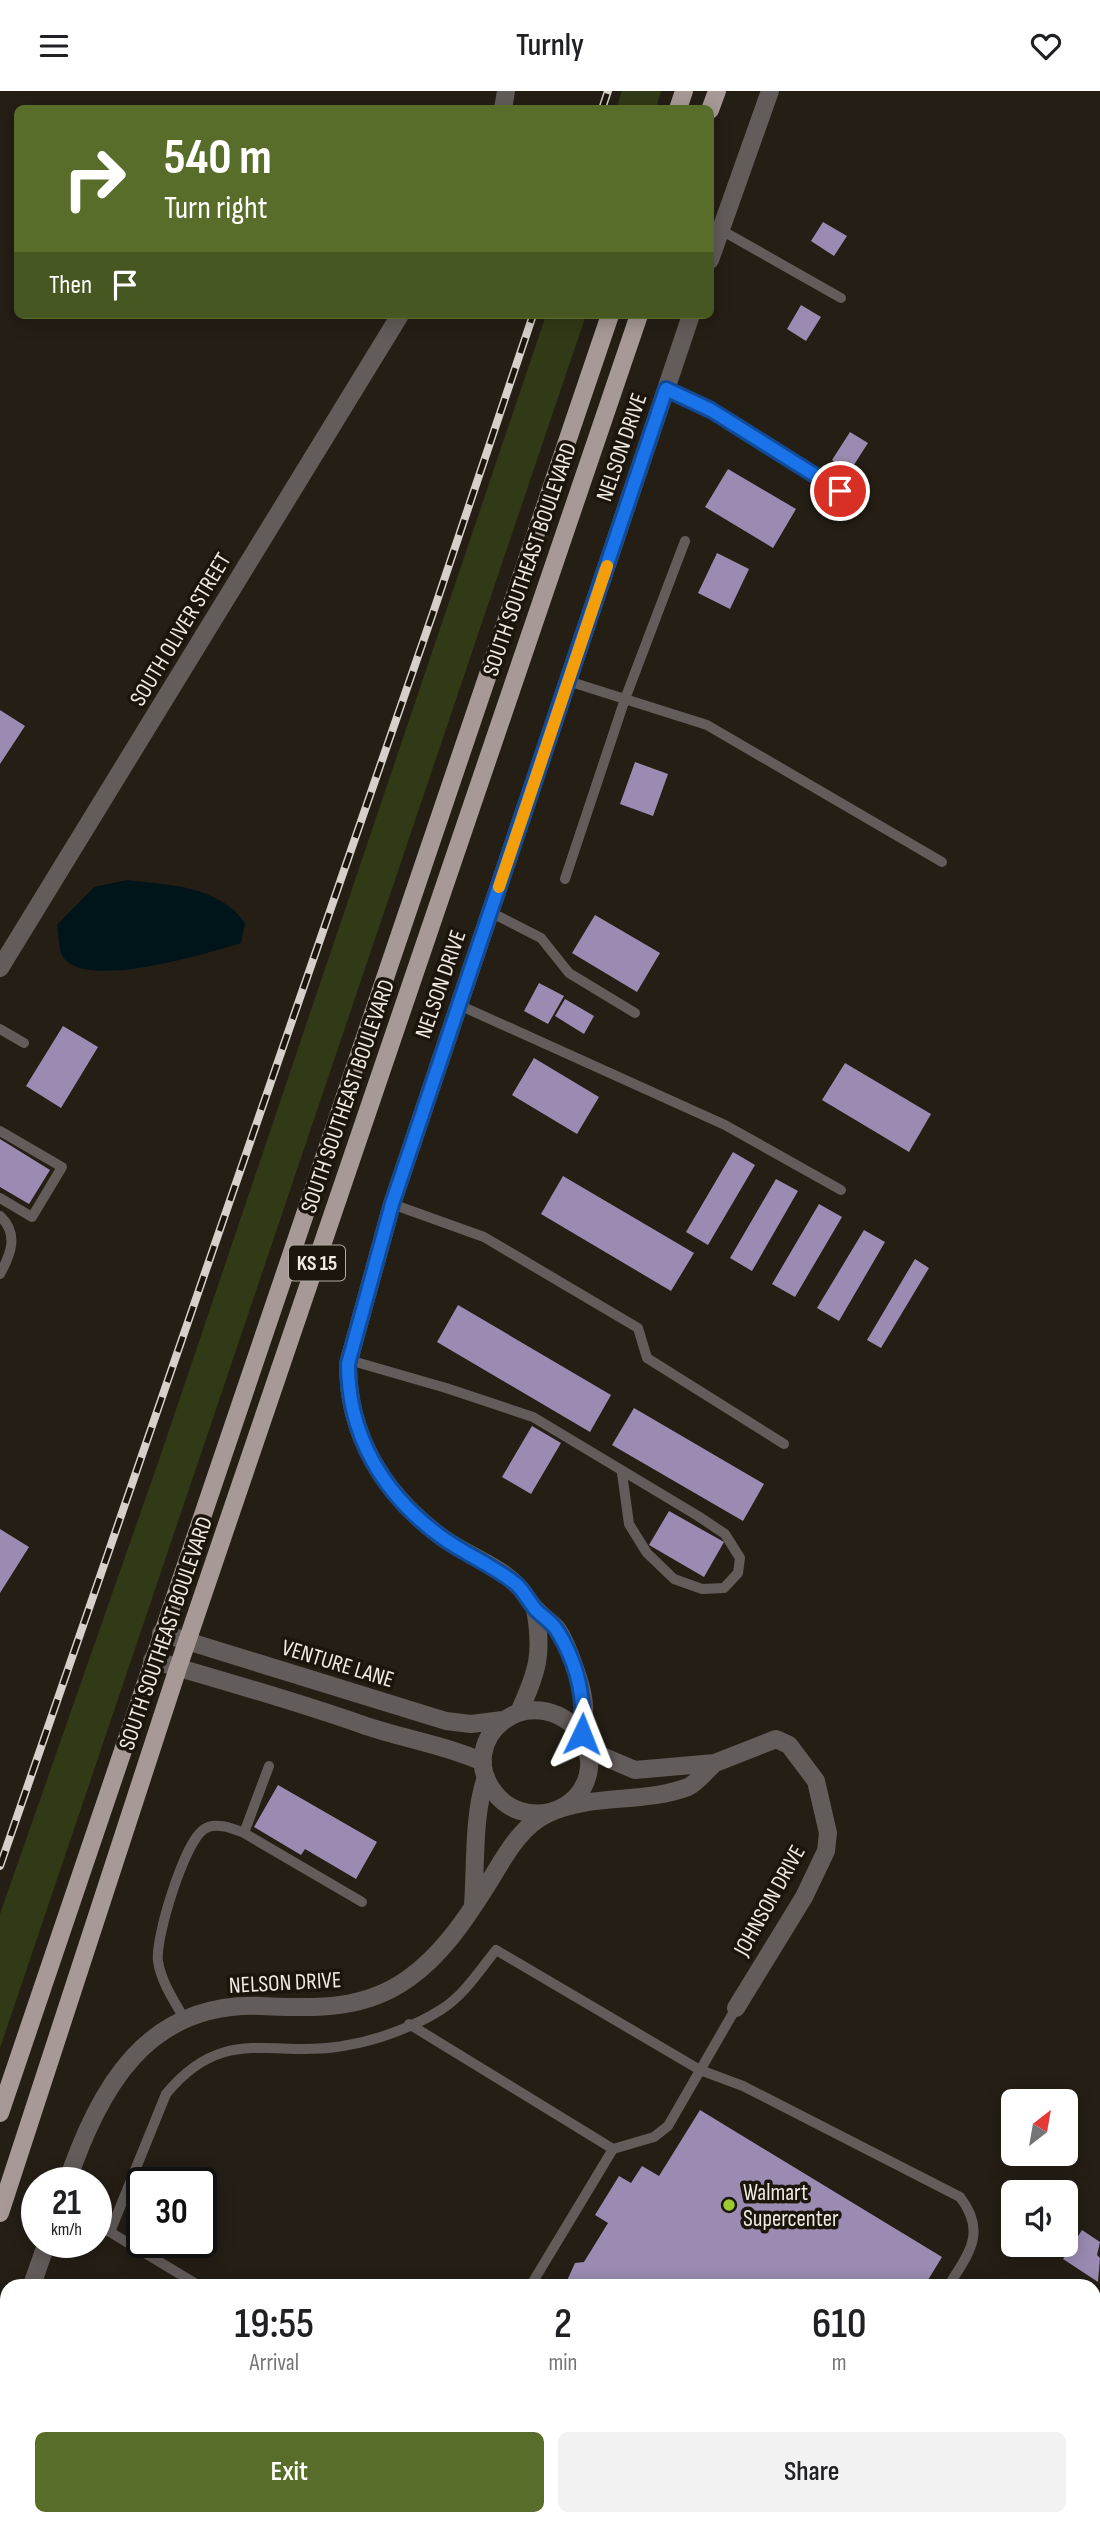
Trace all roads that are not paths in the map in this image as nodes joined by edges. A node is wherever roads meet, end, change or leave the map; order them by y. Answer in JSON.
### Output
{"nodes":[{"id":1,"x":770,"y":91,"type":"edge"},
{"id":2,"x":721,"y":230,"type":"junction"},
{"id":3,"x":714,"y":249,"type":"edge"},
{"id":4,"x":841,"y":297,"type":"dead end"},
{"id":5,"x":398,"y":319,"type":"edge"},
{"id":6,"x":609,"y":319,"type":"edge"},
{"id":7,"x":638,"y":319,"type":"edge"},
{"id":8,"x":690,"y":319,"type":"edge"},
{"id":9,"x":666,"y":389,"type":"junction"},
{"id":10,"x":861,"y":504,"type":"dead end"},
{"id":11,"x":685,"y":541,"type":"dead end"},
{"id":12,"x":568,"y":681,"type":"junction"},
{"id":13,"x":625,"y":699,"type":"junction"},
{"id":14,"x":942,"y":862,"type":"dead end"},
{"id":15,"x":565,"y":879,"type":"dead end"},
{"id":16,"x":490,"y":912,"type":"junction"},
{"id":17,"x":0,"y":968,"type":"edge"},
{"id":18,"x":459,"y":1005,"type":"junction"},
{"id":19,"x":635,"y":1013,"type":"dead end"},
{"id":20,"x":0,"y":1028,"type":"edge"},
{"id":21,"x":24,"y":1043,"type":"dead end"},
{"id":22,"x":0,"y":1131,"type":"edge"},
{"id":23,"x":841,"y":1189,"type":"dead end"},
{"id":24,"x":0,"y":1198,"type":"edge"},
{"id":25,"x":392,"y":1204,"type":"junction"},
{"id":26,"x":0,"y":1216,"type":"edge"},
{"id":27,"x":0,"y":1273,"type":"edge"},
{"id":28,"x":349,"y":1360,"type":"junction"},
{"id":29,"x":784,"y":1444,"type":"dead end"},
{"id":30,"x":622,"y":1473,"type":"junction"},
{"id":31,"x":535,"y":1609,"type":"junction"},
{"id":32,"x":161,"y":1633,"type":"junction"},
{"id":33,"x":187,"y":1641,"type":"junction"},
{"id":34,"x":152,"y":1660,"type":"junction"},
{"id":35,"x":178,"y":1668,"type":"junction"},
{"id":36,"x":511,"y":1716,"type":"junction"},
{"id":37,"x":585,"y":1742,"type":"junction"},
{"id":38,"x":715,"y":1763,"type":"junction"},
{"id":39,"x":269,"y":1766,"type":"dead end"},
{"id":40,"x":485,"y":1769,"type":"junction"},
{"id":41,"x":547,"y":1814,"type":"junction"},
{"id":42,"x":244,"y":1833,"type":"junction"},
{"id":43,"x":362,"y":1902,"type":"dead end"},
{"id":44,"x":473,"y":1905,"type":"junction"},
{"id":45,"x":736,"y":2008,"type":"joint"},
{"id":46,"x":185,"y":2020,"type":"junction"},
{"id":47,"x":409,"y":2024,"type":"junction"},
{"id":48,"x":700,"y":2070,"type":"junction"},
{"id":49,"x":0,"y":2113,"type":"edge"},
{"id":50,"x":613,"y":2149,"type":"junction"},
{"id":51,"x":73,"y":2167,"type":"edge"},
{"id":52,"x":0,"y":2213,"type":"edge"},
{"id":53,"x":112,"y":2227,"type":"edge"},
{"id":54,"x":112,"y":2233,"type":"edge"},
{"id":55,"x":41,"y":2258,"type":"edge"},
{"id":56,"x":34,"y":2279,"type":"edge"},
{"id":57,"x":188,"y":2279,"type":"edge"},
{"id":58,"x":535,"y":2279,"type":"edge"},
{"id":59,"x":953,"y":2279,"type":"edge"}],
"edges":[{"from":1,"to":2,"type":"street"},
{"from":2,"to":3,"type":"street"},
{"from":2,"to":4,"type":"lane"},
{"from":5,"to":17,"type":"street","name":"SOUTH OLIVER STREET"},
{"from":6,"to":32,"type":"main road","name":"SOUTH SOUTHEAST BOULEVARD","number":"KS 15"},
{"from":7,"to":33,"type":"main road","name":"SOUTH SOUTHEAST BOULEVARD","number":"KS 15"},
{"from":8,"to":9,"type":"street","name":"NELSON DRIVE"},
{"from":9,"to":10,"type":"lane"},
{"from":9,"to":12,"type":"street","name":"NELSON DRIVE"},
{"from":11,"to":13,"type":"lane"},
{"from":12,"to":13,"type":"lane"},
{"from":12,"to":16,"type":"street","name":"NELSON DRIVE"},
{"from":13,"to":14,"type":"lane"},
{"from":13,"to":15,"type":"lane"},
{"from":16,"to":18,"type":"street","name":"NELSON DRIVE"},
{"from":16,"to":19,"type":"lane"},
{"from":18,"to":23,"type":"lane"},
{"from":18,"to":25,"type":"street","name":"NELSON DRIVE"},
{"from":20,"to":21,"type":"lane"},
{"from":22,"to":24,"type":"lane"},
{"from":25,"to":28,"type":"street","name":"NELSON DRIVE"},
{"from":25,"to":29,"type":"lane"},
{"from":26,"to":27,"type":"lane"},
{"from":28,"to":30,"type":"lane"},
{"from":28,"to":31,"type":"street","name":"NELSON DRIVE"},
{"from":30,"to":30,"type":"lane"},
{"from":31,"to":36,"type":"street"},
{"from":31,"to":37,"type":"street","name":"NELSON DRIVE"},
{"from":32,"to":33,"type":"street","name":"VENTURE LANE"},
{"from":32,"to":34,"type":"main road","name":"SOUTH SOUTHEAST BOULEVARD","number":"KS 15"},
{"from":33,"to":35,"type":"main road","name":"SOUTH SOUTHEAST BOULEVARD","number":"KS 15"},
{"from":33,"to":36,"type":"street","name":"VENTURE LANE"},
{"from":34,"to":35,"type":"street"},
{"from":34,"to":49,"type":"main road","name":"SOUTH SOUTHEAST BOULEVARD","number":"KS 15"},
{"from":35,"to":40,"type":"street"},
{"from":35,"to":52,"type":"main road","name":"SOUTH SOUTHEAST BOULEVARD","number":"KS 15"},
{"from":36,"to":37,"type":"street"},
{"from":36,"to":40,"type":"street"},
{"from":37,"to":38,"type":"street"},
{"from":37,"to":41,"type":"street"},
{"from":38,"to":41,"type":"street"},
{"from":38,"to":45,"type":"street","name":"JOHNSON DRIVE"},
{"from":39,"to":42,"type":"lane"},
{"from":40,"to":41,"type":"street"},
{"from":40,"to":44,"type":"street"},
{"from":41,"to":44,"type":"street","name":"NELSON DRIVE"},
{"from":42,"to":43,"type":"lane"},
{"from":42,"to":46,"type":"lane"},
{"from":44,"to":46,"type":"street","name":"NELSON DRIVE"},
{"from":45,"to":48,"type":"lane"},
{"from":46,"to":51,"type":"street","name":"NELSON DRIVE"},
{"from":47,"to":48,"type":"lane"},
{"from":47,"to":50,"type":"lane"},
{"from":47,"to":53,"type":"lane"},
{"from":48,"to":50,"type":"lane"},
{"from":48,"to":59,"type":"lane"},
{"from":50,"to":58,"type":"lane"},
{"from":54,"to":57,"type":"lane"},
{"from":55,"to":56,"type":"street"}]}
